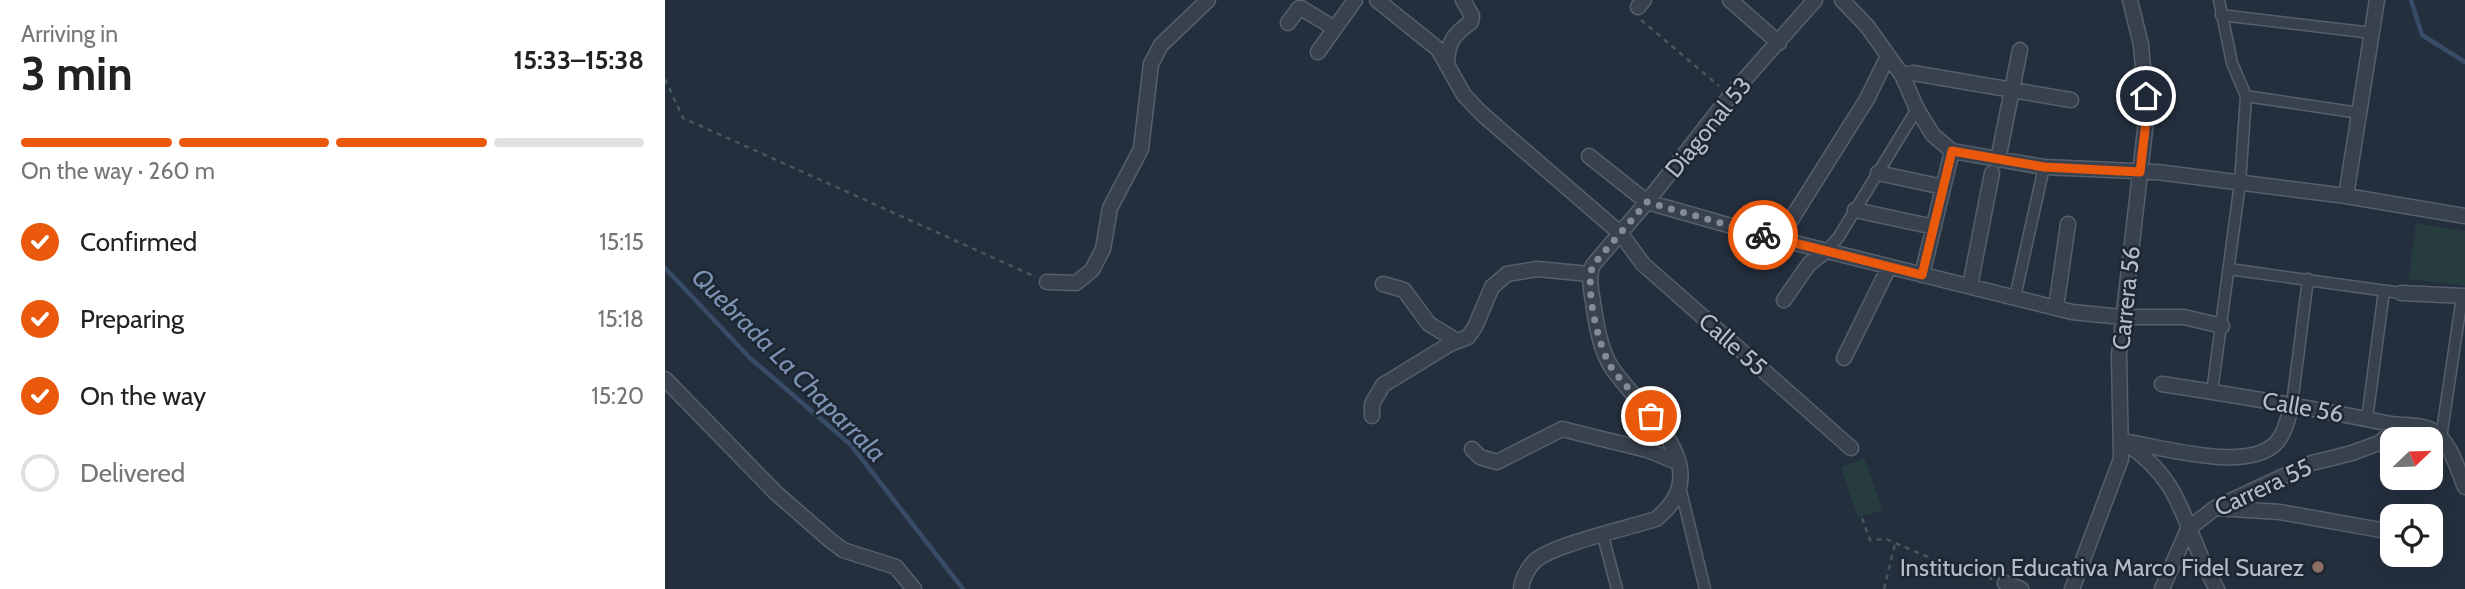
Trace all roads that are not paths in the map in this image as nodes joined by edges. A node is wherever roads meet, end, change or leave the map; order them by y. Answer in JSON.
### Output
{"nodes":[{"id":1,"x":1208,"y":0,"type":"edge"},
{"id":2,"x":1355,"y":0,"type":"edge"},
{"id":3,"x":1377,"y":0,"type":"edge"},
{"id":4,"x":1463,"y":0,"type":"edge"},
{"id":5,"x":1730,"y":0,"type":"edge"},
{"id":6,"x":1815,"y":0,"type":"edge"},
{"id":7,"x":1842,"y":0,"type":"edge"},
{"id":8,"x":2130,"y":0,"type":"edge"},
{"id":9,"x":2219,"y":0,"type":"edge"},
{"id":10,"x":2377,"y":0,"type":"edge"},
{"id":11,"x":2221,"y":15,"type":"junction"},
{"id":12,"x":1288,"y":23,"type":"dead end"},
{"id":13,"x":1333,"y":28,"type":"junction"},
{"id":14,"x":2372,"y":33,"type":"junction"},
{"id":15,"x":1779,"y":43,"type":"junction"},
{"id":16,"x":2020,"y":50,"type":"dead end"},
{"id":17,"x":1318,"y":52,"type":"dead end"},
{"id":18,"x":1888,"y":56,"type":"junction"},
{"id":19,"x":1447,"y":62,"type":"junction"},
{"id":20,"x":1902,"y":75,"type":"junction"},
{"id":21,"x":2012,"y":90,"type":"junction"},
{"id":22,"x":2245,"y":96,"type":"junction"},
{"id":23,"x":2071,"y":100,"type":"dead end"},
{"id":24,"x":1917,"y":109,"type":"junction"},
{"id":25,"x":2359,"y":113,"type":"junction"},
{"id":26,"x":1952,"y":151,"type":"junction"},
{"id":27,"x":1589,"y":156,"type":"dead end"},
{"id":28,"x":1995,"y":166,"type":"junction"},
{"id":29,"x":2044,"y":167,"type":"junction"},
{"id":30,"x":2140,"y":172,"type":"junction"},
{"id":31,"x":1878,"y":173,"type":"junction"},
{"id":32,"x":2240,"y":183,"type":"junction"},
{"id":33,"x":1943,"y":187,"type":"junction"},
{"id":34,"x":2346,"y":196,"type":"junction"},
{"id":35,"x":1647,"y":202,"type":"junction"},
{"id":36,"x":1855,"y":210,"type":"junction"},
{"id":37,"x":2465,"y":216,"type":"edge"},
{"id":38,"x":2068,"y":224,"type":"dead end"},
{"id":39,"x":1934,"y":227,"type":"junction"},
{"id":40,"x":1621,"y":234,"type":"junction"},
{"id":41,"x":1779,"y":239,"type":"junction"},
{"id":42,"x":1826,"y":251,"type":"junction"},
{"id":43,"x":1889,"y":267,"type":"junction"},
{"id":44,"x":2229,"y":269,"type":"junction"},
{"id":45,"x":1589,"y":274,"type":"junction"},
{"id":46,"x":1922,"y":275,"type":"junction"},
{"id":47,"x":2308,"y":279,"type":"junction"},
{"id":48,"x":1047,"y":282,"type":"road end"},
{"id":49,"x":1383,"y":284,"type":"dead end"},
{"id":50,"x":1970,"y":286,"type":"junction"},
{"id":51,"x":2383,"y":291,"type":"junction"},
{"id":52,"x":2401,"y":293,"type":"joint"},
{"id":53,"x":2015,"y":297,"type":"junction"},
{"id":54,"x":2463,"y":297,"type":"edge"},
{"id":55,"x":1784,"y":300,"type":"dead end"},
{"id":56,"x":2056,"y":308,"type":"junction"},
{"id":57,"x":2122,"y":317,"type":"junction"},
{"id":58,"x":2222,"y":326,"type":"junction"},
{"id":59,"x":1457,"y":341,"type":"junction"},
{"id":60,"x":1844,"y":358,"type":"dead end"},
{"id":61,"x":665,"y":379,"type":"edge"},
{"id":62,"x":2162,"y":384,"type":"dead end"},
{"id":63,"x":2212,"y":392,"type":"junction"},
{"id":64,"x":2292,"y":404,"type":"junction"},
{"id":65,"x":1372,"y":416,"type":"dead end"},
{"id":66,"x":2367,"y":419,"type":"junction"},
{"id":67,"x":2400,"y":426,"type":"junction"},
{"id":68,"x":2414,"y":427,"type":"edge"},
{"id":69,"x":2443,"y":427,"type":"edge"},
{"id":70,"x":2121,"y":440,"type":"junction"},
{"id":71,"x":2443,"y":441,"type":"edge"},
{"id":72,"x":1851,"y":448,"type":"dead end"},
{"id":73,"x":1472,"y":449,"type":"dead end"},
{"id":74,"x":1679,"y":463,"type":"junction"},
{"id":75,"x":1680,"y":487,"type":"junction"},
{"id":76,"x":2465,"y":487,"type":"edge"},
{"id":77,"x":2215,"y":508,"type":"junction"},
{"id":78,"x":2188,"y":529,"type":"junction"},
{"id":79,"x":2380,"y":530,"type":"edge"},
{"id":80,"x":1603,"y":536,"type":"junction"},
{"id":81,"x":2005,"y":583,"type":"road end"},
{"id":82,"x":913,"y":589,"type":"edge"},
{"id":83,"x":1521,"y":589,"type":"edge"},
{"id":84,"x":1617,"y":589,"type":"edge"},
{"id":85,"x":1705,"y":589,"type":"edge"},
{"id":86,"x":2021,"y":589,"type":"edge"},
{"id":87,"x":2072,"y":589,"type":"edge"},
{"id":88,"x":2162,"y":589,"type":"edge"},
{"id":89,"x":2217,"y":589,"type":"edge"}],
"edges":[{"from":1,"to":48,"type":"street"},
{"from":2,"to":13,"type":"street"},
{"from":3,"to":19,"type":"street","name":"Calle 55"},
{"from":4,"to":19,"type":"street"},
{"from":5,"to":15,"type":"street"},
{"from":6,"to":15,"type":"street","name":"Diagonal 53"},
{"from":7,"to":18,"type":"street"},
{"from":8,"to":30,"type":"street","name":"Carrera 56"},
{"from":9,"to":11,"type":"street"},
{"from":10,"to":14,"type":"street"},
{"from":11,"to":14,"type":"street"},
{"from":11,"to":22,"type":"street"},
{"from":12,"to":13,"type":"street"},
{"from":13,"to":17,"type":"street"},
{"from":14,"to":25,"type":"street"},
{"from":15,"to":35,"type":"street","name":"Diagonal 53"},
{"from":16,"to":21,"type":"street"},
{"from":18,"to":20,"type":"street"},
{"from":18,"to":41,"type":"street"},
{"from":19,"to":40,"type":"street","name":"Calle 55"},
{"from":20,"to":21,"type":"street"},
{"from":20,"to":24,"type":"street"},
{"from":21,"to":23,"type":"street"},
{"from":21,"to":28,"type":"street"},
{"from":22,"to":25,"type":"street"},
{"from":22,"to":32,"type":"street"},
{"from":24,"to":26,"type":"street"},
{"from":24,"to":31,"type":"street"},
{"from":25,"to":34,"type":"street"},
{"from":26,"to":28,"type":"street"},
{"from":26,"to":33,"type":"street"},
{"from":27,"to":35,"type":"street"},
{"from":28,"to":29,"type":"street"},
{"from":28,"to":50,"type":"street"},
{"from":29,"to":30,"type":"street"},
{"from":29,"to":53,"type":"street"},
{"from":30,"to":32,"type":"street"},
{"from":30,"to":57,"type":"street","name":"Carrera 56"},
{"from":31,"to":33,"type":"street"},
{"from":31,"to":36,"type":"street"},
{"from":32,"to":34,"type":"street"},
{"from":32,"to":44,"type":"street"},
{"from":33,"to":39,"type":"street"},
{"from":34,"to":37,"type":"street"},
{"from":35,"to":40,"type":"street","name":"Diagonal 53"},
{"from":35,"to":41,"type":"street"},
{"from":36,"to":39,"type":"street"},
{"from":36,"to":42,"type":"street"},
{"from":38,"to":56,"type":"street"},
{"from":39,"to":46,"type":"street"},
{"from":40,"to":45,"type":"street","name":"Diagonal 53"},
{"from":40,"to":72,"type":"street","name":"Calle 55"},
{"from":41,"to":42,"type":"street"},
{"from":42,"to":43,"type":"street"},
{"from":42,"to":55,"type":"street"},
{"from":43,"to":46,"type":"street"},
{"from":43,"to":60,"type":"street"},
{"from":44,"to":47,"type":"street"},
{"from":44,"to":58,"type":"street"},
{"from":45,"to":59,"type":"street"},
{"from":45,"to":74,"type":"street"},
{"from":46,"to":50,"type":"street"},
{"from":47,"to":51,"type":"street"},
{"from":47,"to":64,"type":"street"},
{"from":49,"to":59,"type":"street"},
{"from":50,"to":53,"type":"street"},
{"from":51,"to":52,"type":"street"},
{"from":51,"to":66,"type":"street"},
{"from":52,"to":54,"type":"street"},
{"from":53,"to":56,"type":"street"},
{"from":54,"to":69,"type":"street"},
{"from":56,"to":57,"type":"street"},
{"from":57,"to":58,"type":"street"},
{"from":57,"to":70,"type":"street","name":"Carrera 56"},
{"from":58,"to":63,"type":"street"},
{"from":59,"to":65,"type":"street"},
{"from":61,"to":82,"type":"street"},
{"from":62,"to":63,"type":"street","name":"Calle 56"},
{"from":63,"to":64,"type":"street","name":"Calle 56"},
{"from":64,"to":66,"type":"street","name":"Calle 56"},
{"from":64,"to":70,"type":"street"},
{"from":66,"to":67,"type":"street","name":"Calle 56"},
{"from":67,"to":68,"type":"street","name":"Calle 56"},
{"from":67,"to":77,"type":"street","name":"Carrera 55"},
{"from":70,"to":78,"type":"street"},
{"from":70,"to":87,"type":"street","name":"Carrera 56"},
{"from":71,"to":76,"type":"street"},
{"from":73,"to":74,"type":"street"},
{"from":74,"to":75,"type":"street"},
{"from":75,"to":80,"type":"street"},
{"from":75,"to":85,"type":"street"},
{"from":77,"to":78,"type":"street","name":"Carrera 55"},
{"from":77,"to":79,"type":"street"},
{"from":78,"to":88,"type":"street","name":"Carrera 55"},
{"from":78,"to":89,"type":"street"},
{"from":80,"to":83,"type":"street"},
{"from":80,"to":84,"type":"street"},
{"from":81,"to":86,"type":"street"}]}
